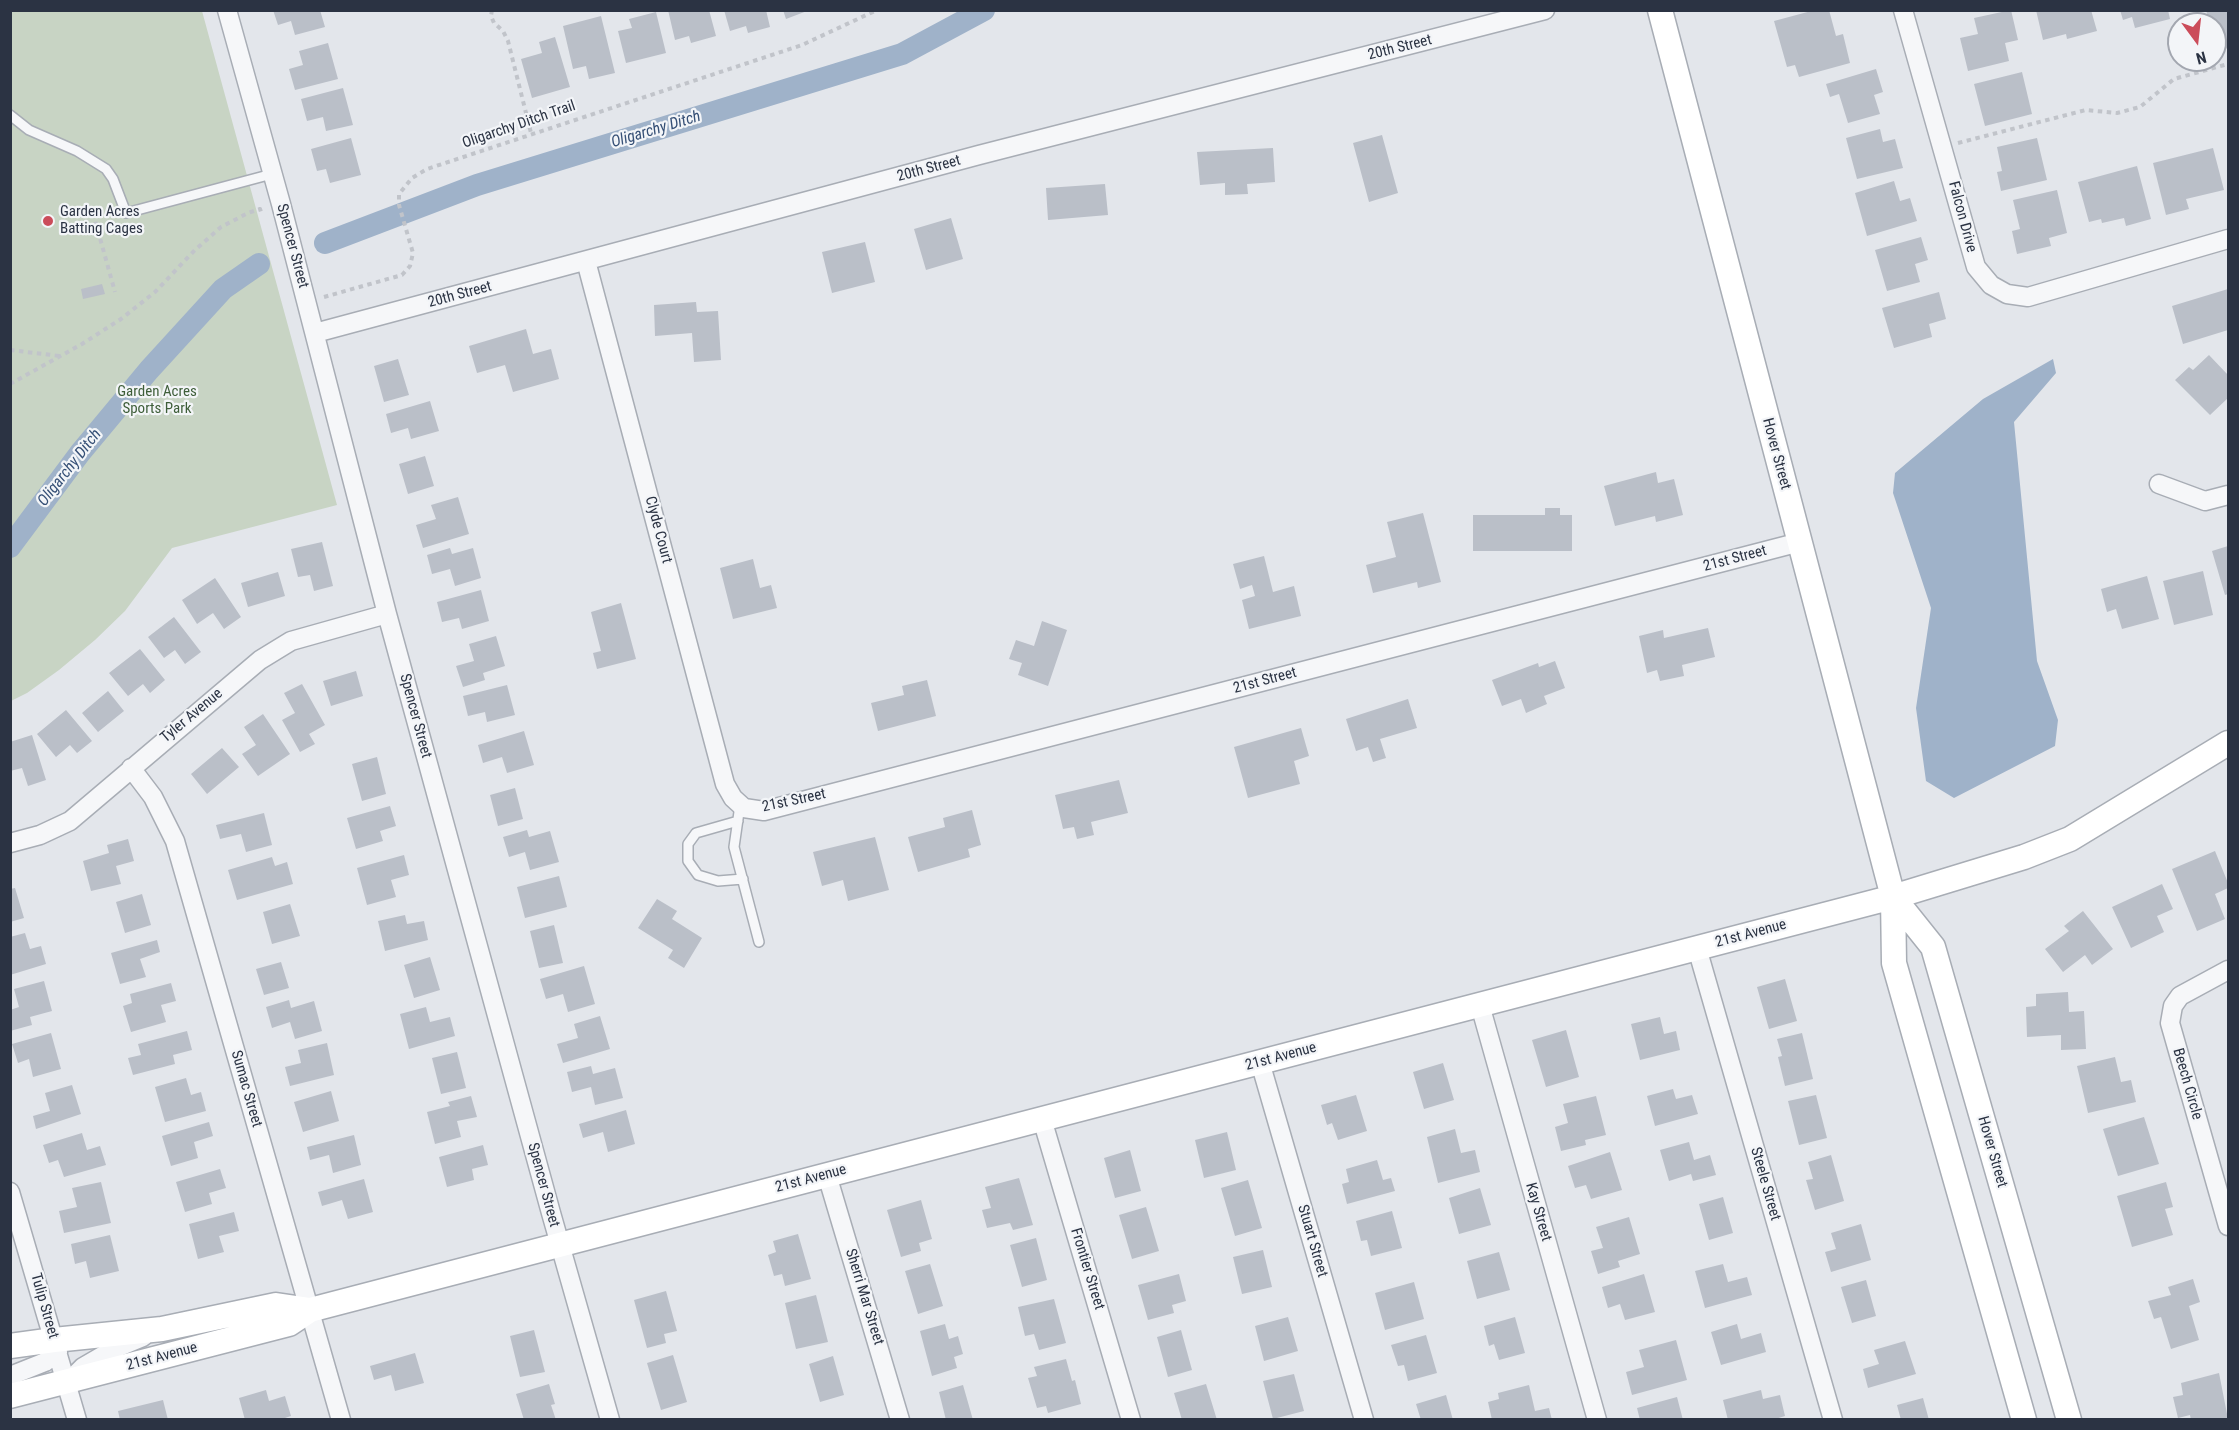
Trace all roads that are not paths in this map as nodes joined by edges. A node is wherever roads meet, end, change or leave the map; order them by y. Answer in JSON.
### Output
{"nodes":[{"id":1,"x":227,"y":10,"type":"edge"},
{"id":2,"x":1545,"y":10,"type":"edge"},
{"id":3,"x":1660,"y":10,"type":"edge"},
{"id":4,"x":1903,"y":10,"type":"edge"},
{"id":5,"x":10,"y":115,"type":"edge"},
{"id":6,"x":272,"y":174,"type":"junction"},
{"id":7,"x":2229,"y":239,"type":"edge"},
{"id":8,"x":586,"y":261,"type":"junction"},
{"id":9,"x":315,"y":333,"type":"junction"},
{"id":10,"x":2159,"y":484,"type":"dead end"},
{"id":11,"x":2229,"y":495,"type":"edge"},
{"id":12,"x":1800,"y":542,"type":"junction"},
{"id":13,"x":387,"y":614,"type":"junction"},
{"id":14,"x":2229,"y":744,"type":"edge"},
{"id":15,"x":131,"y":768,"type":"junction"},
{"id":16,"x":737,"y":808,"type":"junction"},
{"id":17,"x":10,"y":843,"type":"edge"},
{"id":18,"x":742,"y":879,"type":"junction"},
{"id":19,"x":1893,"y":897,"type":"junction"},
{"id":20,"x":759,"y":942,"type":"dead end"},
{"id":21,"x":1697,"y":948,"type":"junction"},
{"id":22,"x":2229,"y":970,"type":"edge"},
{"id":23,"x":1480,"y":1005,"type":"junction"},
{"id":24,"x":1260,"y":1062,"type":"junction"},
{"id":25,"x":1042,"y":1119,"type":"junction"},
{"id":26,"x":827,"y":1175,"type":"junction"},
{"id":27,"x":10,"y":1192,"type":"edge"},
{"id":28,"x":2229,"y":1226,"type":"edge"},
{"id":29,"x":560,"y":1245,"type":"junction"},
{"id":30,"x":310,"y":1310,"type":"junction"},
{"id":31,"x":162,"y":1329,"type":"junction"},
{"id":32,"x":11,"y":1346,"type":"edge"},
{"id":33,"x":56,"y":1346,"type":"junction"},
{"id":34,"x":10,"y":1376,"type":"edge"},
{"id":35,"x":67,"y":1382,"type":"junction"},
{"id":36,"x":10,"y":1396,"type":"edge"},
{"id":37,"x":77,"y":1419,"type":"edge"},
{"id":38,"x":341,"y":1419,"type":"edge"},
{"id":39,"x":610,"y":1419,"type":"edge"},
{"id":40,"x":900,"y":1419,"type":"edge"},
{"id":41,"x":1131,"y":1419,"type":"edge"},
{"id":42,"x":1364,"y":1419,"type":"edge"},
{"id":43,"x":1597,"y":1419,"type":"edge"},
{"id":44,"x":1833,"y":1419,"type":"edge"},
{"id":45,"x":2024,"y":1419,"type":"edge"},
{"id":46,"x":2069,"y":1419,"type":"edge"}],
"edges":[{"from":1,"to":6,"type":"street","name":"Spencer Street"},
{"from":2,"to":8,"type":"street","name":"20th Street"},
{"from":3,"to":12,"type":"street","name":"Hover Street"},
{"from":4,"to":7,"type":"street","name":"Falcon Drive"},
{"from":5,"to":6,"type":"lane"},
{"from":6,"to":9,"type":"street","name":"Spencer Street"},
{"from":8,"to":9,"type":"street","name":"20th Street"},
{"from":8,"to":16,"type":"street","name":"Clyde Court"},
{"from":9,"to":13,"type":"street","name":"Spencer Street"},
{"from":10,"to":11,"type":"street"},
{"from":12,"to":16,"type":"street","name":"21st Street"},
{"from":12,"to":19,"type":"street","name":"Hover Street"},
{"from":13,"to":15,"type":"street","name":"Tyler Avenue"},
{"from":13,"to":29,"type":"street","name":"Spencer Street"},
{"from":14,"to":19,"type":"street","name":"21st Avenue"},
{"from":15,"to":17,"type":"street","name":"Tyler Avenue"},
{"from":15,"to":30,"type":"street","name":"Sumac Street"},
{"from":16,"to":18,"type":"lane"},
{"from":16,"to":18,"type":"lane"},
{"from":18,"to":20,"type":"lane"},
{"from":19,"to":21,"type":"street","name":"21st Avenue"},
{"from":19,"to":45,"type":"street","name":"Hover Street"},
{"from":19,"to":46,"type":"street","name":"Hover Street"},
{"from":21,"to":23,"type":"street","name":"21st Avenue"},
{"from":21,"to":44,"type":"street","name":"Steele Street"},
{"from":22,"to":28,"type":"street","name":"Beech Circle"},
{"from":23,"to":24,"type":"street","name":"21st Avenue"},
{"from":23,"to":43,"type":"street","name":"Kay Street"},
{"from":24,"to":25,"type":"street","name":"21st Avenue"},
{"from":24,"to":42,"type":"street","name":"Stuart Street"},
{"from":25,"to":26,"type":"street","name":"21st Avenue"},
{"from":25,"to":41,"type":"street","name":"Frontier Street"},
{"from":26,"to":29,"type":"street","name":"21st Avenue"},
{"from":26,"to":40,"type":"street","name":"Sherri Mar Street"},
{"from":27,"to":33,"type":"street","name":"Tulip Street"},
{"from":29,"to":30,"type":"street","name":"21st Avenue"},
{"from":29,"to":39,"type":"street","name":"Spencer Street"},
{"from":30,"to":31,"type":"street","name":"21st Avenue"},
{"from":30,"to":35,"type":"street","name":"21st Avenue"},
{"from":30,"to":38,"type":"street","name":"Sumac Street"},
{"from":31,"to":33,"type":"street","name":"21st Avenue"},
{"from":31,"to":35,"type":"street"},
{"from":32,"to":33,"type":"street","name":"21st Avenue"},
{"from":33,"to":34,"type":"street"},
{"from":33,"to":35,"type":"street","name":"Tulip Street"},
{"from":35,"to":36,"type":"street","name":"21st Avenue"},
{"from":35,"to":37,"type":"street","name":"Tulip Street"}]}
